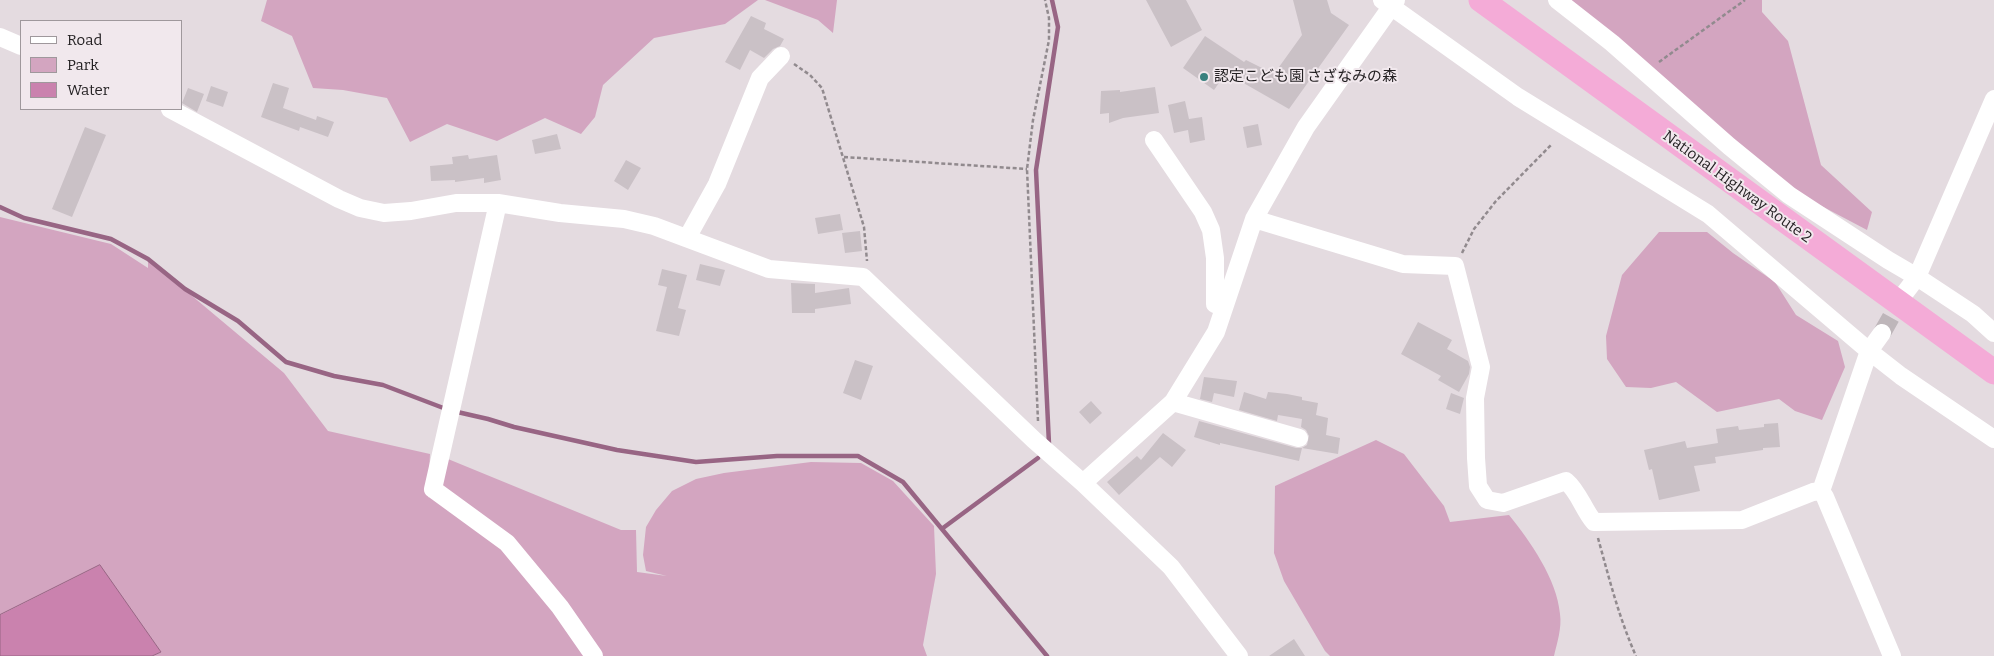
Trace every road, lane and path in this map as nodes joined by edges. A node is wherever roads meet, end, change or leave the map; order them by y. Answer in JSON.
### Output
{"nodes":[{"id":1,"x":1045,"y":0,"type":"edge"},
{"id":2,"x":1482,"y":0,"type":"edge"},
{"id":3,"x":1557,"y":0,"type":"edge"},
{"id":4,"x":1745,"y":0,"type":"edge"},
{"id":5,"x":1390,"y":3,"type":"edge"},
{"id":6,"x":0,"y":37,"type":"edge"},
{"id":7,"x":20,"y":46,"type":"edge"},
{"id":8,"x":781,"y":56,"type":"joint"},
{"id":9,"x":1653,"y":67,"type":"dead end"},
{"id":10,"x":1994,"y":99,"type":"edge"},
{"id":11,"x":172,"y":110,"type":"edge"},
{"id":12,"x":1154,"y":140,"type":"dead end"},
{"id":13,"x":1551,"y":145,"type":"dead end"},
{"id":14,"x":843,"y":157,"type":"junction"},
{"id":15,"x":1027,"y":169,"type":"junction"},
{"id":16,"x":498,"y":203,"type":"junction"},
{"id":17,"x":1254,"y":219,"type":"junction"},
{"id":18,"x":687,"y":238,"type":"junction"},
{"id":19,"x":1455,"y":266,"type":"junction"},
{"id":20,"x":863,"y":277,"type":"junction"},
{"id":21,"x":1917,"y":277,"type":"junction"},
{"id":22,"x":1904,"y":294,"type":"tunnel mouth"},
{"id":23,"x":1223,"y":308,"type":"junction"},
{"id":24,"x":1882,"y":333,"type":"tunnel mouth"},
{"id":25,"x":1994,"y":333,"type":"edge"},
{"id":26,"x":1869,"y":352,"type":"junction"},
{"id":27,"x":1994,"y":372,"type":"edge"},
{"id":28,"x":1172,"y":402,"type":"junction"},
{"id":29,"x":1299,"y":438,"type":"dead end"},
{"id":30,"x":1994,"y":439,"type":"edge"},
{"id":31,"x":1034,"y":440,"type":"junction"},
{"id":32,"x":1083,"y":483,"type":"junction"},
{"id":33,"x":1821,"y":491,"type":"junction"},
{"id":34,"x":1594,"y":522,"type":"junction"},
{"id":35,"x":594,"y":656,"type":"edge"},
{"id":36,"x":1239,"y":656,"type":"edge"},
{"id":37,"x":1636,"y":656,"type":"edge"},
{"id":38,"x":1892,"y":656,"type":"edge"}],
"edges":[{"from":1,"to":15,"type":"path"},
{"from":2,"to":27,"type":"highway","name":"National Highway Route 2"},
{"from":3,"to":21,"type":"street"},
{"from":4,"to":9,"type":"path"},
{"from":5,"to":17,"type":"street"},
{"from":5,"to":26,"type":"street"},
{"from":6,"to":7,"type":"street"},
{"from":8,"to":14,"type":"path"},
{"from":8,"to":18,"type":"street"},
{"from":10,"to":21,"type":"street"},
{"from":11,"to":16,"type":"street"},
{"from":12,"to":23,"type":"street"},
{"from":13,"to":19,"type":"path"},
{"from":14,"to":15,"type":"path"},
{"from":14,"to":20,"type":"path"},
{"from":15,"to":31,"type":"path"},
{"from":16,"to":18,"type":"street"},
{"from":16,"to":35,"type":"street"},
{"from":17,"to":19,"type":"street"},
{"from":17,"to":23,"type":"street"},
{"from":18,"to":20,"type":"street"},
{"from":19,"to":34,"type":"street"},
{"from":20,"to":31,"type":"street"},
{"from":21,"to":22,"type":"street"},
{"from":21,"to":25,"type":"street"},
{"from":23,"to":28,"type":"street"},
{"from":24,"to":26,"type":"street"},
{"from":26,"to":30,"type":"street"},
{"from":26,"to":33,"type":"street"},
{"from":28,"to":29,"type":"street"},
{"from":28,"to":32,"type":"street"},
{"from":31,"to":32,"type":"street"},
{"from":32,"to":36,"type":"street"},
{"from":33,"to":34,"type":"street"},
{"from":33,"to":38,"type":"street"},
{"from":34,"to":37,"type":"path"}]}
